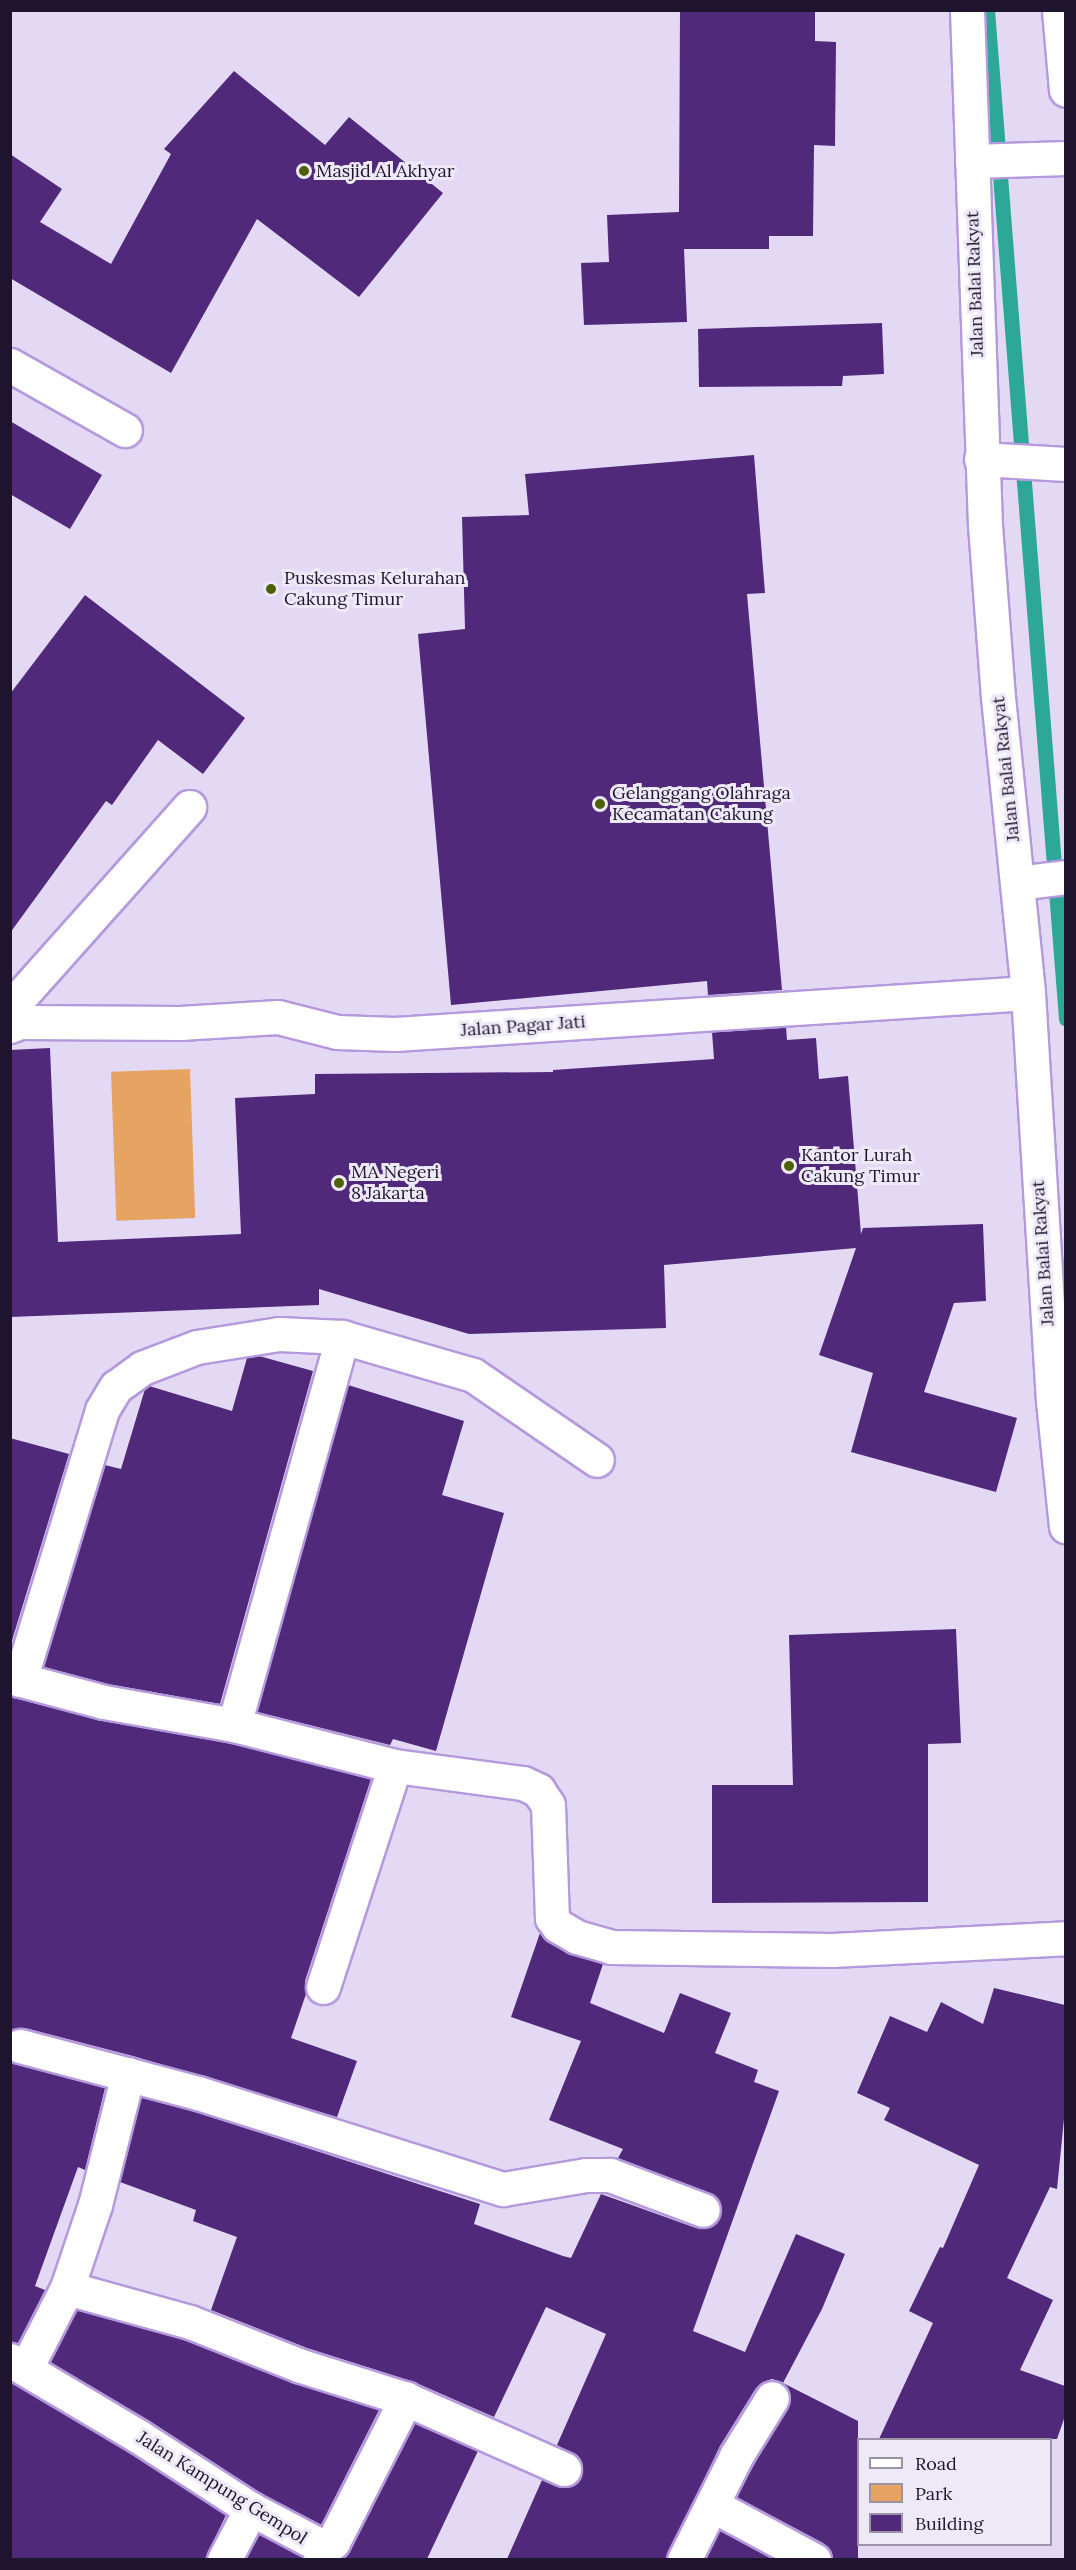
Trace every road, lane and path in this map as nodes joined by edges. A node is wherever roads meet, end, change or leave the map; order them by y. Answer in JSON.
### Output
{"nodes":[{"id":1,"x":967,"y":10,"type":"edge"},
{"id":2,"x":1059,"y":10,"type":"edge"},
{"id":3,"x":1065,"y":90,"type":"edge"},
{"id":4,"x":1058,"y":158,"type":"edge"},
{"id":5,"x":981,"y":161,"type":"junction"},
{"id":6,"x":10,"y":365,"type":"edge"},
{"id":7,"x":124,"y":430,"type":"dead end"},
{"id":8,"x":981,"y":459,"type":"junction"},
{"id":9,"x":1065,"y":464,"type":"edge"},
{"id":10,"x":189,"y":807,"type":"dead end"},
{"id":11,"x":1042,"y":879,"type":"edge"},
{"id":12,"x":1028,"y":993,"type":"junction"},
{"id":13,"x":13,"y":1015,"type":"edge"},
{"id":14,"x":342,"y":1337,"type":"junction"},
{"id":15,"x":1059,"y":1401,"type":"edge"},
{"id":16,"x":597,"y":1460,"type":"dead end"},
{"id":17,"x":1065,"y":1526,"type":"edge"},
{"id":18,"x":15,"y":1679,"type":"edge"},
{"id":19,"x":234,"y":1725,"type":"junction"},
{"id":20,"x":394,"y":1766,"type":"junction"},
{"id":21,"x":1065,"y":1938,"type":"edge"},
{"id":22,"x":323,"y":1987,"type":"dead end"},
{"id":23,"x":20,"y":2046,"type":"dead end"},
{"id":24,"x":128,"y":2074,"type":"junction"},
{"id":25,"x":703,"y":2210,"type":"dead end"},
{"id":26,"x":67,"y":2288,"type":"junction"},
{"id":27,"x":18,"y":2364,"type":"edge"},
{"id":28,"x":772,"y":2398,"type":"dead end"},
{"id":29,"x":406,"y":2399,"type":"junction"},
{"id":30,"x":564,"y":2469,"type":"dead end"},
{"id":31,"x":712,"y":2505,"type":"junction"},
{"id":32,"x":251,"y":2509,"type":"junction"},
{"id":33,"x":323,"y":2554,"type":"edge"},
{"id":34,"x":224,"y":2559,"type":"edge"},
{"id":35,"x":684,"y":2559,"type":"edge"},
{"id":36,"x":814,"y":2559,"type":"edge"}],
"edges":[{"from":1,"to":5,"type":"street","name":"Jalan Balai Rakyat"},
{"from":2,"to":3,"type":"street"},
{"from":4,"to":5,"type":"street"},
{"from":5,"to":8,"type":"street","name":"Jalan Balai Rakyat"},
{"from":6,"to":7,"type":"street"},
{"from":8,"to":9,"type":"street"},
{"from":8,"to":11,"type":"street","name":"Jalan Balai Rakyat"},
{"from":10,"to":13,"type":"street"},
{"from":11,"to":12,"type":"street","name":"Jalan Balai Rakyat"},
{"from":12,"to":13,"type":"street","name":"Jalan Pagar Jati"},
{"from":12,"to":15,"type":"street","name":"Jalan Balai Rakyat"},
{"from":14,"to":16,"type":"street"},
{"from":14,"to":18,"type":"street"},
{"from":14,"to":19,"type":"street"},
{"from":15,"to":17,"type":"street","name":"Jalan Balai Rakyat"},
{"from":18,"to":19,"type":"street"},
{"from":19,"to":20,"type":"street"},
{"from":20,"to":21,"type":"street"},
{"from":20,"to":22,"type":"street"},
{"from":23,"to":24,"type":"street"},
{"from":24,"to":25,"type":"street"},
{"from":24,"to":26,"type":"street"},
{"from":26,"to":27,"type":"street"},
{"from":26,"to":29,"type":"street"},
{"from":27,"to":32,"type":"street","name":"Jalan Kampung Gempol"},
{"from":28,"to":31,"type":"street"},
{"from":29,"to":30,"type":"street"},
{"from":29,"to":33,"type":"street","name":"Jalan Kampung Gempol"},
{"from":31,"to":35,"type":"street"},
{"from":31,"to":36,"type":"street"},
{"from":32,"to":33,"type":"street","name":"Jalan Kampung Gempol"},
{"from":32,"to":34,"type":"street"}]}
